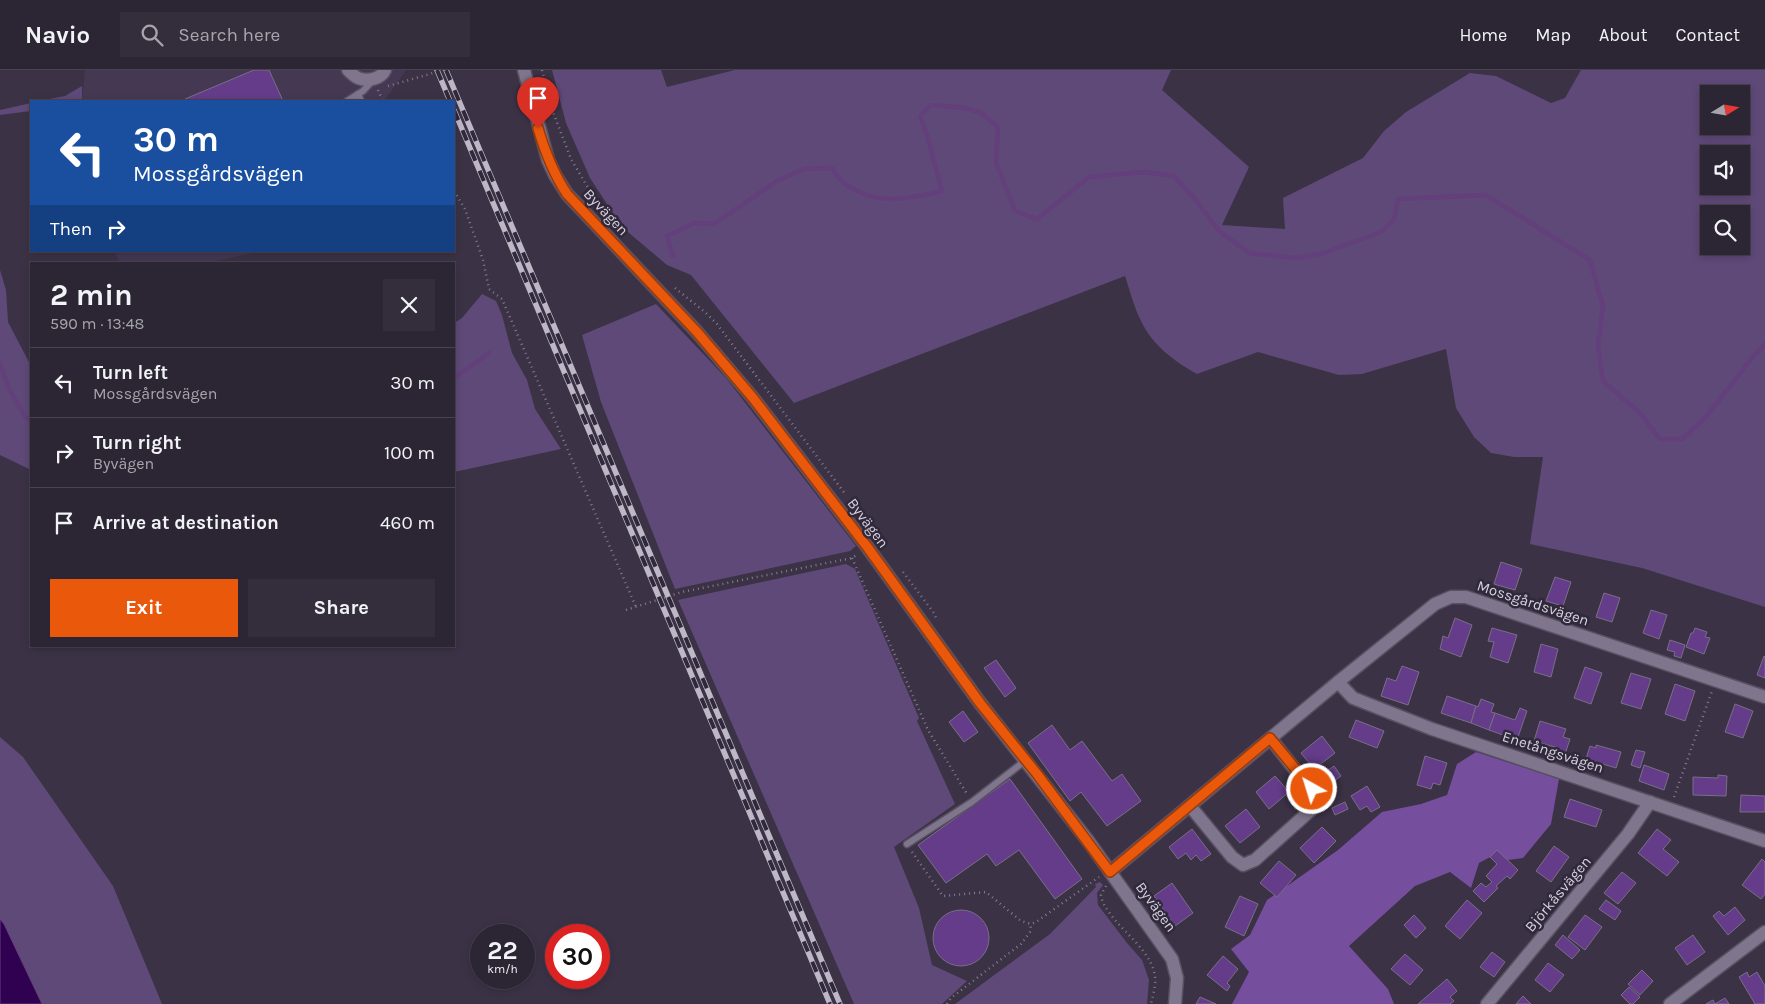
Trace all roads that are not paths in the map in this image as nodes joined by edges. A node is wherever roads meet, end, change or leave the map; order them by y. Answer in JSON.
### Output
{"nodes":[{"id":1,"x":348,"y":70,"type":"edge"},
{"id":2,"x":385,"y":70,"type":"edge"},
{"id":3,"x":524,"y":70,"type":"edge"},
{"id":4,"x":376,"y":84,"type":"junction"},
{"id":5,"x":358,"y":94,"type":"junction"},
{"id":6,"x":349,"y":100,"type":"edge"},
{"id":7,"x":361,"y":100,"type":"edge"},
{"id":8,"x":1338,"y":682,"type":"junction"},
{"id":9,"x":1765,"y":697,"type":"edge"},
{"id":10,"x":1270,"y":738,"type":"junction"},
{"id":11,"x":1026,"y":760,"type":"junction"},
{"id":12,"x":1650,"y":802,"type":"junction"},
{"id":13,"x":1190,"y":806,"type":"junction"},
{"id":14,"x":1765,"y":841,"type":"edge"},
{"id":15,"x":907,"y":844,"type":"road end"},
{"id":16,"x":1110,"y":872,"type":"junction"},
{"id":17,"x":1765,"y":932,"type":"edge"},
{"id":18,"x":1175,"y":1004,"type":"edge"},
{"id":19,"x":1487,"y":1004,"type":"edge"},
{"id":20,"x":1670,"y":1004,"type":"edge"}],
"edges":[{"from":1,"to":4,"type":"street"},
{"from":2,"to":4,"type":"street"},
{"from":3,"to":11,"type":"street","name":"Byvägen"},
{"from":4,"to":5,"type":"lane"},
{"from":5,"to":6,"type":"lane"},
{"from":5,"to":7,"type":"lane"},
{"from":8,"to":9,"type":"street","name":"Mossgårdsvägen"},
{"from":8,"to":10,"type":"street","name":"Mossgårdsvägen"},
{"from":8,"to":12,"type":"street","name":"Enetångsvägen"},
{"from":10,"to":13,"type":"street","name":"Mossgårdsvägen"},
{"from":10,"to":13,"type":"street"},
{"from":11,"to":15,"type":"lane"},
{"from":11,"to":16,"type":"street","name":"Byvägen"},
{"from":12,"to":14,"type":"street","name":"Enetångsvägen"},
{"from":12,"to":19,"type":"street","name":"Björkåsvägen"},
{"from":13,"to":16,"type":"street","name":"Mossgårdsvägen"},
{"from":16,"to":18,"type":"street","name":"Byvägen"},
{"from":17,"to":20,"type":"street"}]}
